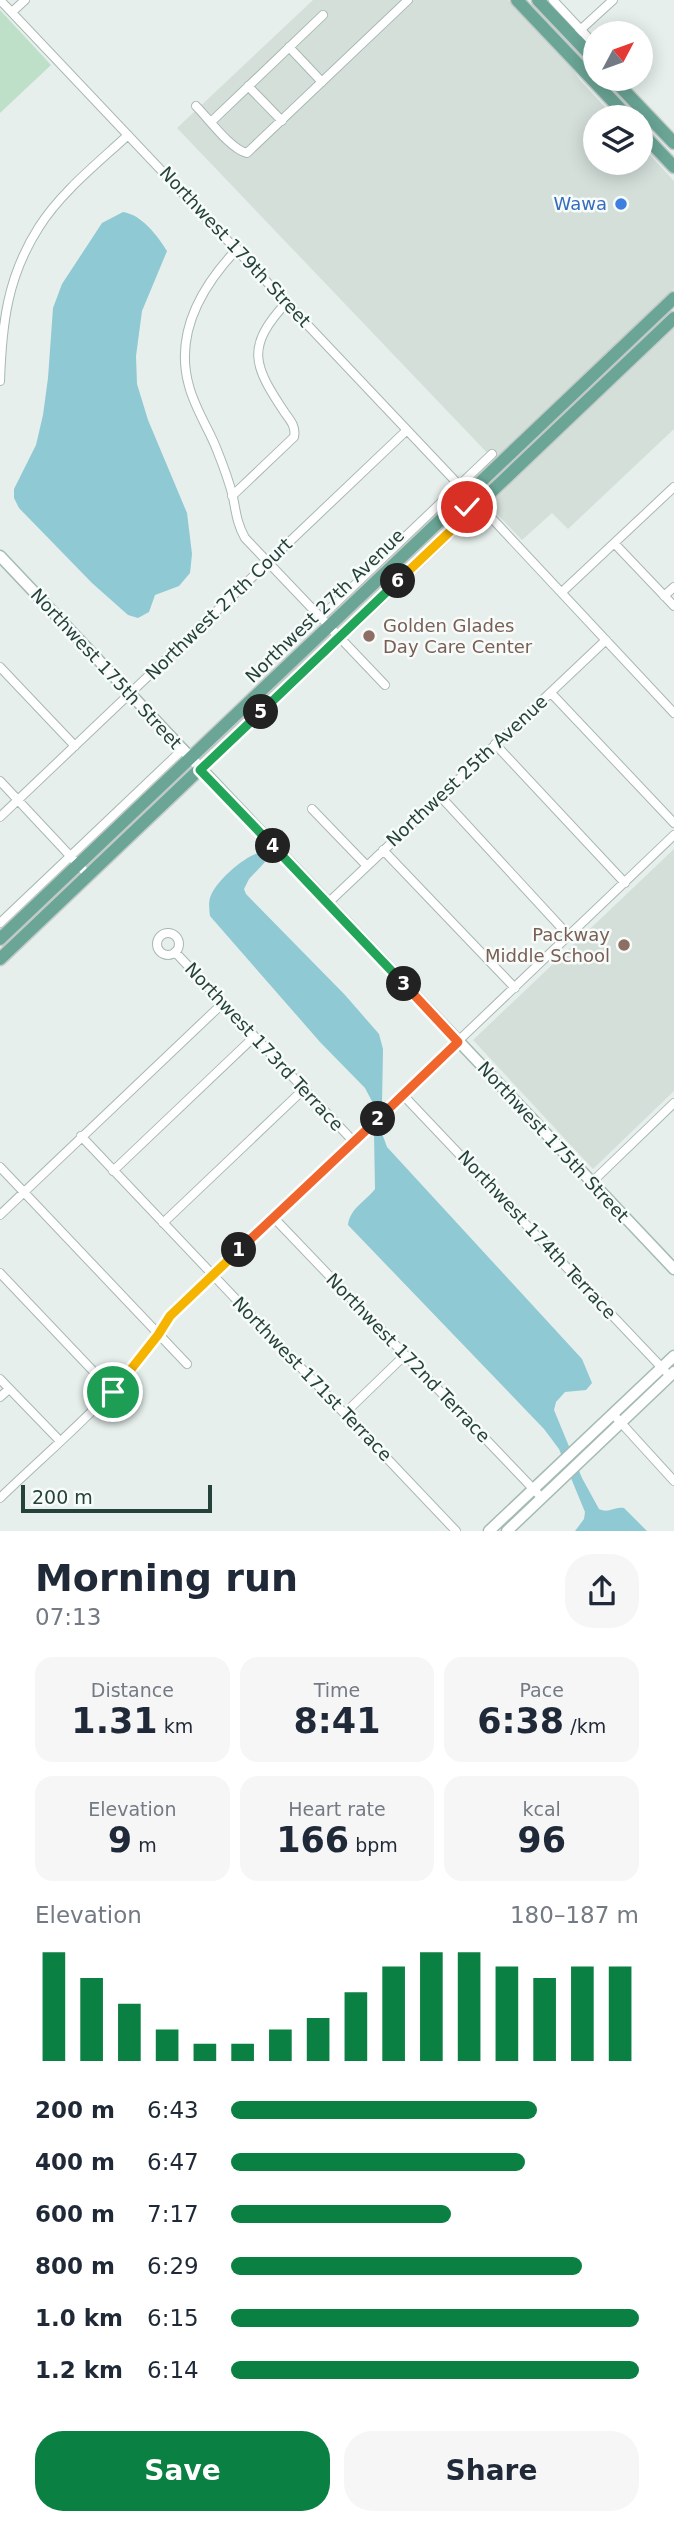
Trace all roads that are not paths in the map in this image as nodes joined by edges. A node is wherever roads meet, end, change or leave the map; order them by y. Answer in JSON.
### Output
{"nodes":[{"id":1,"x":0,"y":0,"type":"edge"},
{"id":2,"x":24,"y":0,"type":"edge"},
{"id":3,"x":408,"y":0,"type":"edge"},
{"id":4,"x":517,"y":0,"type":"edge"},
{"id":5,"x":538,"y":0,"type":"edge"},
{"id":6,"x":553,"y":0,"type":"edge"},
{"id":7,"x":613,"y":0,"type":"edge"},
{"id":8,"x":12,"y":12,"type":"junction"},
{"id":9,"x":323,"y":15,"type":"dead end"},
{"id":10,"x":556,"y":19,"type":"junction"},
{"id":11,"x":538,"y":21,"type":"junction"},
{"id":12,"x":577,"y":33,"type":"junction"},
{"id":13,"x":583,"y":37,"type":"edge"},
{"id":14,"x":583,"y":42,"type":"edge"},
{"id":15,"x":289,"y":47,"type":"junction"},
{"id":16,"x":322,"y":82,"type":"junction"},
{"id":17,"x":248,"y":86,"type":"junction"},
{"id":18,"x":628,"y":91,"type":"edge"},
{"id":19,"x":617,"y":105,"type":"edge"},
{"id":20,"x":196,"y":106,"type":"dead end"},
{"id":21,"x":282,"y":121,"type":"junction"},
{"id":22,"x":211,"y":122,"type":"junction"},
{"id":23,"x":128,"y":135,"type":"junction"},
{"id":24,"x":674,"y":143,"type":"edge"},
{"id":25,"x":653,"y":145,"type":"edge"},
{"id":26,"x":674,"y":167,"type":"edge"},
{"id":27,"x":237,"y":249,"type":"junction"},
{"id":28,"x":674,"y":298,"type":"edge"},
{"id":29,"x":287,"y":302,"type":"junction"},
{"id":30,"x":674,"y":318,"type":"edge"},
{"id":31,"x":1,"y":331,"type":"edge"},
{"id":32,"x":0,"y":382,"type":"edge"},
{"id":33,"x":584,"y":384,"type":"junction"},
{"id":34,"x":593,"y":395,"type":"junction"},
{"id":35,"x":407,"y":430,"type":"junction"},
{"id":36,"x":492,"y":454,"type":"dead end"},
{"id":37,"x":487,"y":476,"type":"junction"},
{"id":38,"x":674,"y":487,"type":"edge"},
{"id":39,"x":462,"y":491,"type":"junction"},
{"id":40,"x":232,"y":496,"type":"junction"},
{"id":41,"x":481,"y":502,"type":"junction"},
{"id":42,"x":461,"y":521,"type":"junction"},
{"id":43,"x":615,"y":544,"type":"junction"},
{"id":44,"x":0,"y":556,"type":"edge"},
{"id":45,"x":268,"y":562,"type":"junction"},
{"id":46,"x":674,"y":587,"type":"edge"},
{"id":47,"x":562,"y":592,"type":"junction"},
{"id":48,"x":664,"y":596,"type":"junction"},
{"id":49,"x":674,"y":606,"type":"edge"},
{"id":50,"x":325,"y":621,"type":"junction"},
{"id":51,"x":339,"y":637,"type":"junction"},
{"id":52,"x":607,"y":640,"type":"junction"},
{"id":53,"x":0,"y":667,"type":"edge"},
{"id":54,"x":385,"y":685,"type":"dead end"},
{"id":55,"x":130,"y":693,"type":"junction"},
{"id":56,"x":551,"y":693,"type":"junction"},
{"id":57,"x":674,"y":713,"type":"edge"},
{"id":58,"x":495,"y":744,"type":"junction"},
{"id":59,"x":75,"y":746,"type":"junction"},
{"id":60,"x":186,"y":754,"type":"junction"},
{"id":61,"x":200,"y":770,"type":"junction"},
{"id":62,"x":0,"y":781,"type":"edge"},
{"id":63,"x":441,"y":797,"type":"junction"},
{"id":64,"x":18,"y":800,"type":"junction"},
{"id":65,"x":312,"y":809,"type":"dead end"},
{"id":66,"x":0,"y":817,"type":"edge"},
{"id":67,"x":674,"y":823,"type":"edge"},
{"id":68,"x":674,"y":835,"type":"edge"},
{"id":69,"x":383,"y":850,"type":"junction"},
{"id":70,"x":74,"y":860,"type":"junction"},
{"id":71,"x":367,"y":866,"type":"junction"},
{"id":72,"x":88,"y":875,"type":"junction"},
{"id":73,"x":625,"y":883,"type":"junction"},
{"id":74,"x":328,"y":903,"type":"junction"},
{"id":75,"x":0,"y":923,"type":"edge"},
{"id":76,"x":569,"y":936,"type":"junction"},
{"id":77,"x":0,"y":939,"type":"edge"},
{"id":78,"x":175,"y":952,"type":"dead end"},
{"id":79,"x":0,"y":960,"type":"edge"},
{"id":80,"x":515,"y":988,"type":"junction"},
{"id":81,"x":222,"y":1004,"type":"junction"},
{"id":82,"x":254,"y":1037,"type":"junction"},
{"id":83,"x":458,"y":1042,"type":"junction"},
{"id":84,"x":304,"y":1089,"type":"junction"},
{"id":85,"x":403,"y":1095,"type":"junction"},
{"id":86,"x":674,"y":1103,"type":"edge"},
{"id":87,"x":81,"y":1136,"type":"junction"},
{"id":88,"x":354,"y":1142,"type":"junction"},
{"id":89,"x":0,"y":1167,"type":"edge"},
{"id":90,"x":113,"y":1171,"type":"junction"},
{"id":91,"x":591,"y":1183,"type":"junction"},
{"id":92,"x":24,"y":1192,"type":"junction"},
{"id":93,"x":0,"y":1215,"type":"edge"},
{"id":94,"x":274,"y":1218,"type":"junction"},
{"id":95,"x":163,"y":1223,"type":"junction"},
{"id":96,"x":674,"y":1269,"type":"edge"},
{"id":97,"x":0,"y":1273,"type":"edge"},
{"id":98,"x":213,"y":1275,"type":"junction"},
{"id":99,"x":158,"y":1335,"type":"junction"},
{"id":100,"x":405,"y":1355,"type":"junction"},
{"id":101,"x":674,"y":1356,"type":"edge"},
{"id":102,"x":187,"y":1364,"type":"dead end"},
{"id":103,"x":668,"y":1372,"type":"edge"},
{"id":104,"x":0,"y":1379,"type":"edge"},
{"id":105,"x":9,"y":1389,"type":"junction"},
{"id":106,"x":113,"y":1392,"type":"junction"},
{"id":107,"x":0,"y":1398,"type":"edge"},
{"id":108,"x":345,"y":1413,"type":"junction"},
{"id":109,"x":614,"y":1414,"type":"junction"},
{"id":110,"x":622,"y":1423,"type":"junction"},
{"id":111,"x":60,"y":1441,"type":"junction"},
{"id":112,"x":674,"y":1481,"type":"edge"},
{"id":113,"x":533,"y":1490,"type":"junction"},
{"id":114,"x":0,"y":1498,"type":"edge"},
{"id":115,"x":542,"y":1498,"type":"junction"},
{"id":116,"x":456,"y":1531,"type":"edge"},
{"id":117,"x":489,"y":1531,"type":"edge"},
{"id":118,"x":507,"y":1531,"type":"edge"}],
"edges":[{"from":1,"to":8,"type":"street","name":"Northwest 179th Street"},
{"from":2,"to":8,"type":"street"},
{"from":3,"to":16,"type":"street"},
{"from":4,"to":11,"type":"main road"},
{"from":5,"to":10,"type":"main road"},
{"from":6,"to":12,"type":"street"},
{"from":7,"to":12,"type":"street"},
{"from":8,"to":23,"type":"street","name":"Northwest 179th Street"},
{"from":9,"to":15,"type":"street"},
{"from":10,"to":11,"type":"main road"},
{"from":10,"to":12,"type":"main road"},
{"from":11,"to":19,"type":"main road"},
{"from":12,"to":13,"type":"street"},
{"from":12,"to":14,"type":"main road"},
{"from":15,"to":16,"type":"street"},
{"from":15,"to":17,"type":"street"},
{"from":16,"to":21,"type":"street"},
{"from":17,"to":21,"type":"street"},
{"from":17,"to":22,"type":"street"},
{"from":18,"to":24,"type":"main road"},
{"from":20,"to":22,"type":"street"},
{"from":21,"to":22,"type":"street"},
{"from":23,"to":27,"type":"street","name":"Northwest 179th Street"},
{"from":23,"to":31,"type":"street"},
{"from":25,"to":26,"type":"main road"},
{"from":27,"to":29,"type":"street","name":"Northwest 179th Street"},
{"from":27,"to":40,"type":"street"},
{"from":28,"to":33,"type":"main road","name":"Northwest 27th Avenue"},
{"from":29,"to":35,"type":"street","name":"Northwest 179th Street"},
{"from":29,"to":40,"type":"street"},
{"from":30,"to":34,"type":"main road","name":"Northwest 27th Avenue"},
{"from":31,"to":32,"type":"street"},
{"from":33,"to":34,"type":"main road"},
{"from":33,"to":37,"type":"main road","name":"Northwest 27th Avenue"},
{"from":34,"to":41,"type":"main road","name":"Northwest 27th Avenue"},
{"from":35,"to":39,"type":"street","name":"Northwest 179th Street"},
{"from":35,"to":45,"type":"street","name":"Northwest 27th Court"},
{"from":36,"to":39,"type":"street"},
{"from":37,"to":39,"type":"main road","name":"Northwest 27th Avenue"},
{"from":37,"to":41,"type":"main road"},
{"from":38,"to":43,"type":"street"},
{"from":39,"to":42,"type":"main road"},
{"from":39,"to":50,"type":"main road","name":"Northwest 27th Avenue"},
{"from":40,"to":45,"type":"street"},
{"from":41,"to":42,"type":"main road","name":"Northwest 27th Avenue"},
{"from":41,"to":47,"type":"street"},
{"from":42,"to":51,"type":"main road","name":"Northwest 27th Avenue"},
{"from":43,"to":47,"type":"street"},
{"from":43,"to":48,"type":"street"},
{"from":44,"to":55,"type":"street","name":"Northwest 175th Street"},
{"from":45,"to":50,"type":"street"},
{"from":45,"to":55,"type":"street","name":"Northwest 27th Court"},
{"from":46,"to":48,"type":"street"},
{"from":47,"to":52,"type":"street"},
{"from":48,"to":49,"type":"street"},
{"from":50,"to":51,"type":"street"},
{"from":50,"to":60,"type":"main road","name":"Northwest 27th Avenue"},
{"from":51,"to":54,"type":"street"},
{"from":51,"to":61,"type":"main road","name":"Northwest 27th Avenue"},
{"from":52,"to":56,"type":"street","name":"Northwest 25th Avenue"},
{"from":52,"to":57,"type":"street"},
{"from":53,"to":59,"type":"street"},
{"from":55,"to":59,"type":"street","name":"Northwest 27th Court"},
{"from":55,"to":60,"type":"street","name":"Northwest 175th Street"},
{"from":56,"to":58,"type":"street","name":"Northwest 25th Avenue"},
{"from":56,"to":67,"type":"street"},
{"from":58,"to":63,"type":"street","name":"Northwest 25th Avenue"},
{"from":58,"to":73,"type":"street"},
{"from":59,"to":64,"type":"street","name":"Northwest 27th Court"},
{"from":60,"to":61,"type":"street","name":"Northwest 175th Street"},
{"from":60,"to":70,"type":"main road","name":"Northwest 27th Avenue"},
{"from":61,"to":72,"type":"main road","name":"Northwest 27th Avenue"},
{"from":61,"to":74,"type":"street","name":"Northwest 175th Street"},
{"from":62,"to":64,"type":"street"},
{"from":63,"to":69,"type":"street","name":"Northwest 25th Avenue"},
{"from":63,"to":76,"type":"street"},
{"from":64,"to":66,"type":"street","name":"Northwest 27th Court"},
{"from":64,"to":70,"type":"street"},
{"from":65,"to":71,"type":"street"},
{"from":68,"to":73,"type":"street"},
{"from":69,"to":71,"type":"street","name":"Northwest 25th Avenue"},
{"from":69,"to":80,"type":"street"},
{"from":70,"to":72,"type":"street"},
{"from":70,"to":75,"type":"street"},
{"from":70,"to":77,"type":"main road","name":"Northwest 27th Avenue"},
{"from":71,"to":74,"type":"street","name":"Northwest 25th Avenue"},
{"from":72,"to":79,"type":"main road","name":"Northwest 27th Avenue"},
{"from":73,"to":76,"type":"street"},
{"from":74,"to":83,"type":"street","name":"Northwest 175th Street"},
{"from":76,"to":80,"type":"street"},
{"from":78,"to":81,"type":"street","name":"Northwest 173rd Terrace"},
{"from":80,"to":83,"type":"street"},
{"from":81,"to":82,"type":"street","name":"Northwest 173rd Terrace"},
{"from":81,"to":87,"type":"street"},
{"from":82,"to":84,"type":"street","name":"Northwest 173rd Terrace"},
{"from":82,"to":90,"type":"street"},
{"from":83,"to":85,"type":"street"},
{"from":83,"to":91,"type":"street","name":"Northwest 175th Street"},
{"from":84,"to":88,"type":"street","name":"Northwest 173rd Terrace"},
{"from":84,"to":95,"type":"street"},
{"from":85,"to":88,"type":"street"},
{"from":85,"to":103,"type":"street","name":"Northwest 174th Terrace"},
{"from":86,"to":91,"type":"street"},
{"from":87,"to":90,"type":"street","name":"Northwest 171st Terrace"},
{"from":87,"to":92,"type":"street"},
{"from":88,"to":94,"type":"street"},
{"from":89,"to":92,"type":"street"},
{"from":90,"to":95,"type":"street","name":"Northwest 171st Terrace"},
{"from":91,"to":96,"type":"street","name":"Northwest 175th Street"},
{"from":92,"to":93,"type":"street"},
{"from":92,"to":99,"type":"street"},
{"from":94,"to":98,"type":"street"},
{"from":94,"to":100,"type":"street","name":"Northwest 172nd Terrace"},
{"from":95,"to":98,"type":"street","name":"Northwest 171st Terrace"},
{"from":97,"to":106,"type":"street"},
{"from":98,"to":99,"type":"street"},
{"from":98,"to":108,"type":"street","name":"Northwest 171st Terrace"},
{"from":99,"to":102,"type":"street"},
{"from":99,"to":106,"type":"street"},
{"from":100,"to":108,"type":"street"},
{"from":100,"to":113,"type":"street","name":"Northwest 172nd Terrace"},
{"from":101,"to":103,"type":"street"},
{"from":103,"to":109,"type":"street"},
{"from":103,"to":110,"type":"street"},
{"from":104,"to":105,"type":"street"},
{"from":105,"to":107,"type":"street"},
{"from":105,"to":111,"type":"street"},
{"from":106,"to":111,"type":"street"},
{"from":108,"to":116,"type":"street","name":"Northwest 171st Terrace"},
{"from":109,"to":110,"type":"street"},
{"from":109,"to":113,"type":"street"},
{"from":110,"to":112,"type":"street"},
{"from":110,"to":115,"type":"street"},
{"from":111,"to":114,"type":"street"},
{"from":113,"to":115,"type":"street","name":"Northwest 172nd Terrace"},
{"from":113,"to":117,"type":"street"},
{"from":115,"to":118,"type":"street"}]}
